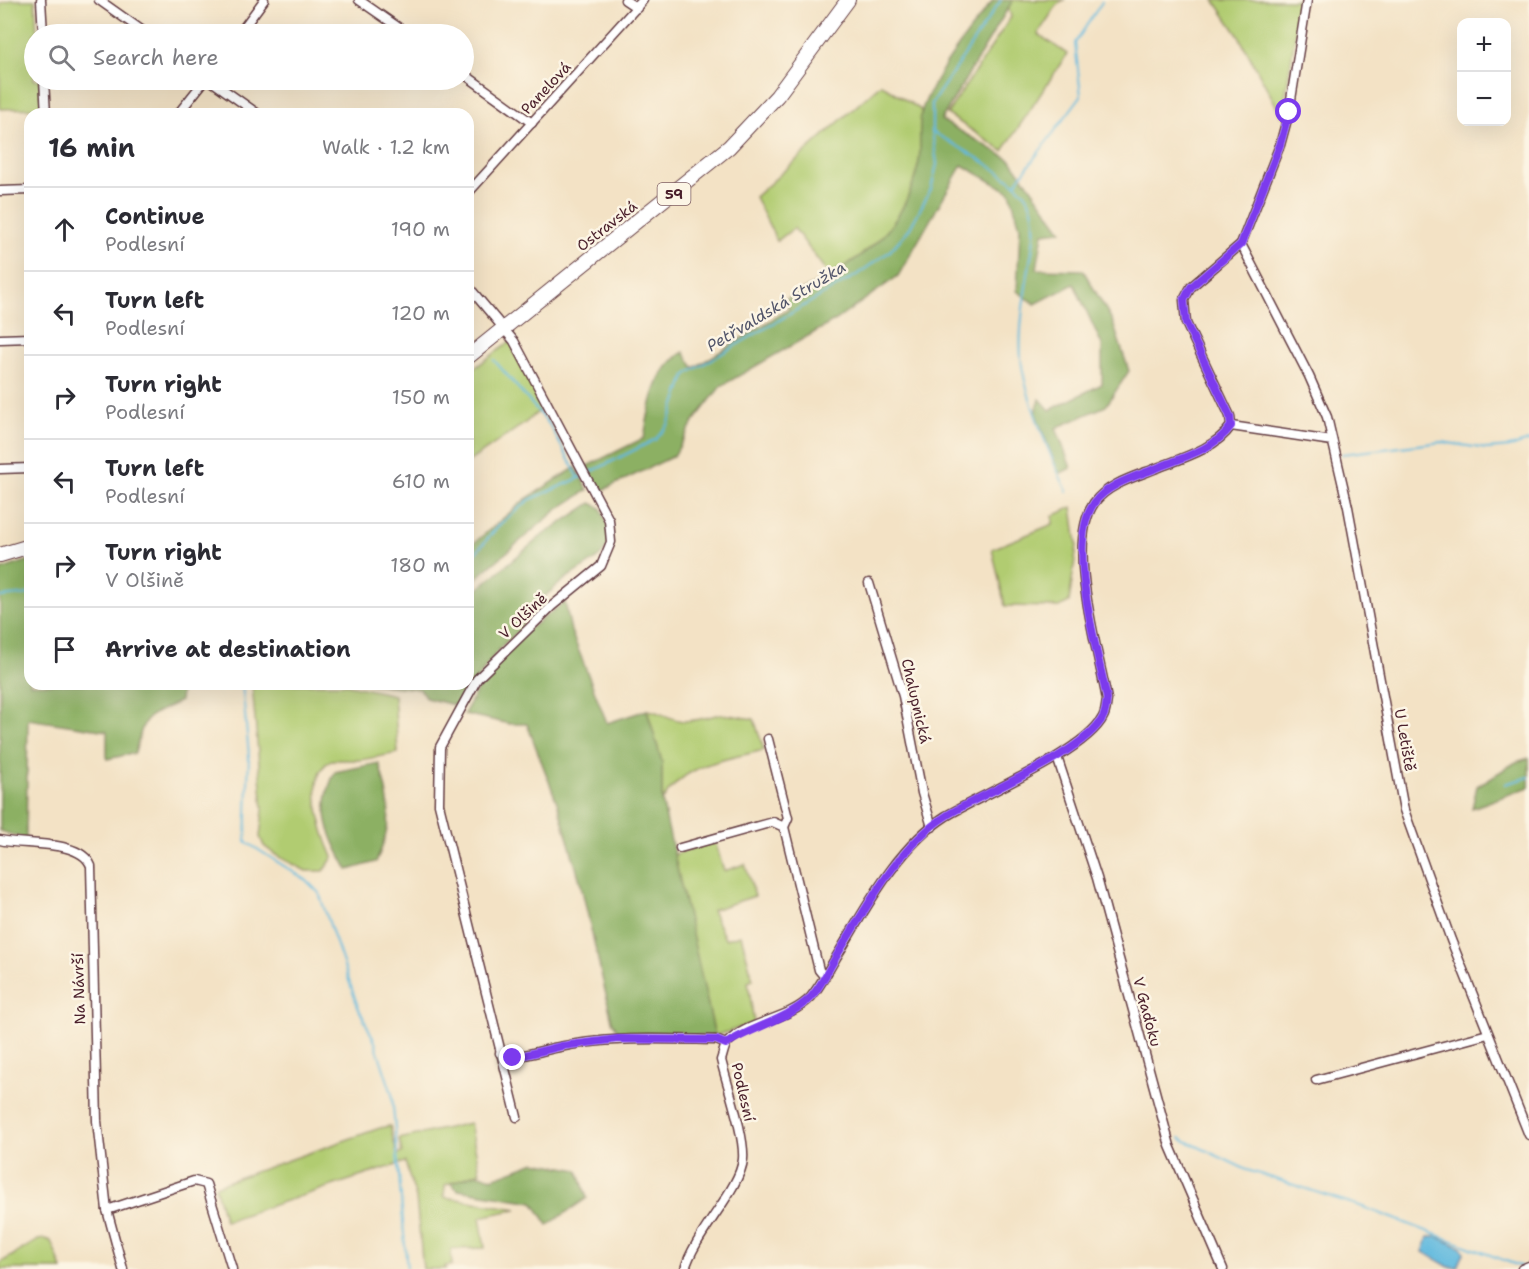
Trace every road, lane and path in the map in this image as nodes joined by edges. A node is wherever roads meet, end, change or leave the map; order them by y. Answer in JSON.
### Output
{"nodes":[{"id":1,"x":41,"y":0,"type":"edge"},
{"id":2,"x":99,"y":0,"type":"edge"},
{"id":3,"x":264,"y":0,"type":"edge"},
{"id":4,"x":359,"y":0,"type":"edge"},
{"id":5,"x":625,"y":0,"type":"edge"},
{"id":6,"x":643,"y":0,"type":"edge"},
{"id":7,"x":848,"y":0,"type":"edge"},
{"id":8,"x":1307,"y":0,"type":"edge"},
{"id":9,"x":637,"y":8,"type":"junction"},
{"id":10,"x":42,"y":24,"type":"edge"},
{"id":11,"x":133,"y":24,"type":"edge"},
{"id":12,"x":246,"y":24,"type":"edge"},
{"id":13,"x":394,"y":24,"type":"edge"},
{"id":14,"x":474,"y":81,"type":"edge"},
{"id":15,"x":44,"y":90,"type":"edge"},
{"id":16,"x":198,"y":90,"type":"edge"},
{"id":17,"x":222,"y":90,"type":"edge"},
{"id":18,"x":45,"y":108,"type":"edge"},
{"id":19,"x":183,"y":108,"type":"edge"},
{"id":20,"x":249,"y":108,"type":"edge"},
{"id":21,"x":532,"y":123,"type":"junction"},
{"id":22,"x":474,"y":186,"type":"edge"},
{"id":23,"x":24,"y":190,"type":"edge"},
{"id":24,"x":0,"y":191,"type":"edge"},
{"id":25,"x":1241,"y":244,"type":"junction"},
{"id":26,"x":474,"y":293,"type":"edge"},
{"id":27,"x":504,"y":328,"type":"junction"},
{"id":28,"x":24,"y":338,"type":"edge"},
{"id":29,"x":0,"y":339,"type":"edge"},
{"id":30,"x":474,"y":352,"type":"edge"},
{"id":31,"x":1231,"y":426,"type":"junction"},
{"id":32,"x":1332,"y":441,"type":"junction"},
{"id":33,"x":24,"y":468,"type":"edge"},
{"id":34,"x":0,"y":469,"type":"edge"},
{"id":35,"x":24,"y":548,"type":"edge"},
{"id":36,"x":0,"y":555,"type":"edge"},
{"id":37,"x":869,"y":583,"type":"dead end"},
{"id":38,"x":474,"y":685,"type":"edge"},
{"id":39,"x":471,"y":690,"type":"edge"},
{"id":40,"x":768,"y":739,"type":"dead end"},
{"id":41,"x":1058,"y":757,"type":"junction"},
{"id":42,"x":784,"y":827,"type":"junction"},
{"id":43,"x":932,"y":827,"type":"junction"},
{"id":44,"x":0,"y":840,"type":"edge"},
{"id":45,"x":680,"y":848,"type":"dead end"},
{"id":46,"x":824,"y":976,"type":"junction"},
{"id":47,"x":1488,"y":1034,"type":"junction"},
{"id":48,"x":726,"y":1044,"type":"junction"},
{"id":49,"x":500,"y":1053,"type":"junction"},
{"id":50,"x":1316,"y":1080,"type":"dead end"},
{"id":51,"x":517,"y":1117,"type":"dead end"},
{"id":52,"x":1529,"y":1135,"type":"edge"},
{"id":53,"x":107,"y":1210,"type":"junction"},
{"id":54,"x":1529,"y":1266,"type":"edge"},
{"id":55,"x":123,"y":1269,"type":"edge"},
{"id":56,"x":232,"y":1269,"type":"edge"},
{"id":57,"x":685,"y":1269,"type":"edge"},
{"id":58,"x":1223,"y":1269,"type":"edge"},
{"id":59,"x":1522,"y":1269,"type":"edge"}],
"edges":[{"from":1,"to":10,"type":"street"},
{"from":2,"to":11,"type":"street"},
{"from":3,"to":12,"type":"street"},
{"from":4,"to":13,"type":"street"},
{"from":5,"to":9,"type":"street"},
{"from":6,"to":9,"type":"street","name":"Panelová"},
{"from":7,"to":27,"type":"main road","name":"Ostravská","number":"59"},
{"from":8,"to":25,"type":"street"},
{"from":9,"to":21,"type":"street","name":"Panelová"},
{"from":14,"to":21,"type":"street"},
{"from":15,"to":18,"type":"street"},
{"from":16,"to":19,"type":"street"},
{"from":17,"to":20,"type":"street"},
{"from":21,"to":22,"type":"street","name":"Panelová"},
{"from":23,"to":24,"type":"street"},
{"from":25,"to":31,"type":"street"},
{"from":25,"to":32,"type":"street","name":"U Letiště"},
{"from":26,"to":27,"type":"street","name":"V Olšině"},
{"from":27,"to":30,"type":"main road","name":"Ostravská","number":"59"},
{"from":27,"to":38,"type":"street","name":"V Olšině"},
{"from":28,"to":29,"type":"street"},
{"from":31,"to":32,"type":"street"},
{"from":31,"to":41,"type":"street","name":"Podlesní"},
{"from":32,"to":47,"type":"street","name":"U Letiště"},
{"from":33,"to":34,"type":"street"},
{"from":35,"to":36,"type":"main road"},
{"from":37,"to":43,"type":"street","name":"Chalupnická"},
{"from":39,"to":49,"type":"street","name":"V Olšině"},
{"from":40,"to":42,"type":"street"},
{"from":41,"to":43,"type":"street","name":"Podlesní"},
{"from":41,"to":58,"type":"street","name":"V Gaďoku"},
{"from":42,"to":45,"type":"street"},
{"from":42,"to":46,"type":"street"},
{"from":43,"to":46,"type":"street","name":"Podlesní"},
{"from":44,"to":53,"type":"street","name":"Na Návrší"},
{"from":46,"to":48,"type":"street","name":"Podlesní"},
{"from":47,"to":50,"type":"street"},
{"from":47,"to":52,"type":"street","name":"U Letiště"},
{"from":48,"to":49,"type":"street"},
{"from":48,"to":57,"type":"street","name":"Podlesní"},
{"from":49,"to":51,"type":"street","name":"V Olšině"},
{"from":53,"to":55,"type":"street","name":"Na Návrší"},
{"from":53,"to":56,"type":"street"},
{"from":54,"to":59,"type":"street"}]}
